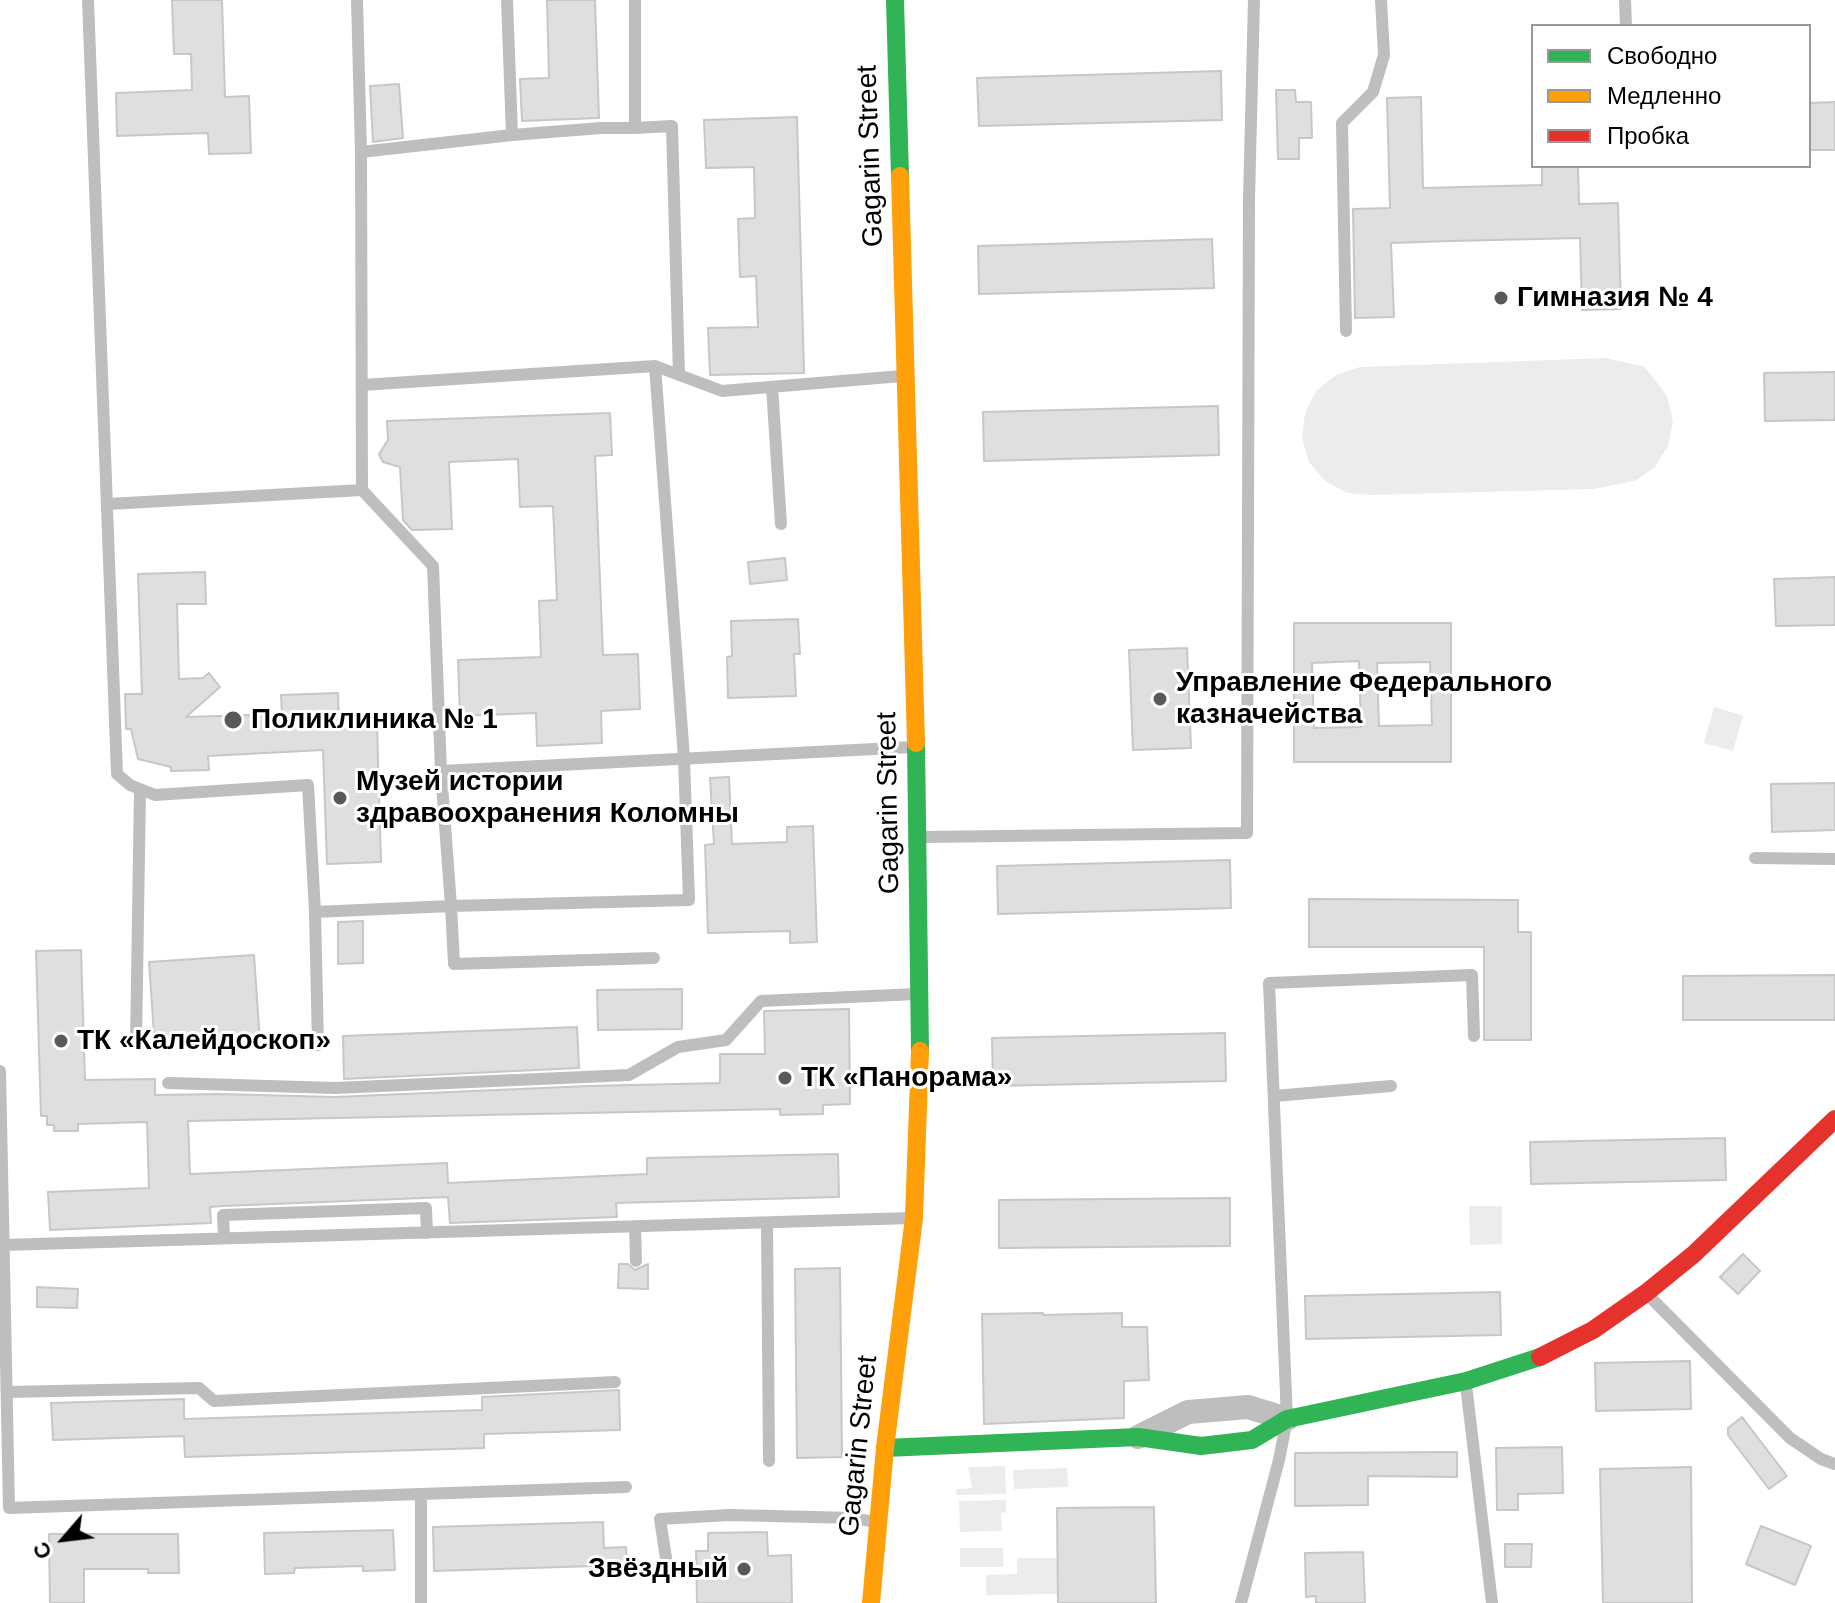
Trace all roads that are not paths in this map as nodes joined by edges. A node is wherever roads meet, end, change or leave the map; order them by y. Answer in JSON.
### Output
{"nodes":[{"id":1,"x":88,"y":0,"type":"edge"},
{"id":2,"x":357,"y":0,"type":"edge"},
{"id":3,"x":507,"y":0,"type":"edge"},
{"id":4,"x":635,"y":0,"type":"edge"},
{"id":5,"x":895,"y":0,"type":"edge"},
{"id":6,"x":1254,"y":0,"type":"edge"},
{"id":7,"x":1381,"y":0,"type":"edge"},
{"id":8,"x":1625,"y":0,"type":"edge"},
{"id":9,"x":1626,"y":24,"type":"edge"},
{"id":10,"x":635,"y":128,"type":"junction"},
{"id":11,"x":512,"y":135,"type":"junction"},
{"id":12,"x":361,"y":152,"type":"junction"},
{"id":13,"x":1346,"y":331,"type":"dead end"},
{"id":14,"x":655,"y":366,"type":"junction"},
{"id":15,"x":679,"y":375,"type":"junction"},
{"id":16,"x":905,"y":375,"type":"junction"},
{"id":17,"x":362,"y":385,"type":"junction"},
{"id":18,"x":772,"y":387,"type":"junction"},
{"id":19,"x":362,"y":490,"type":"junction"},
{"id":20,"x":108,"y":504,"type":"junction"},
{"id":21,"x":781,"y":524,"type":"dead end"},
{"id":22,"x":916,"y":747,"type":"junction"},
{"id":23,"x":684,"y":758,"type":"junction"},
{"id":24,"x":441,"y":771,"type":"junction"},
{"id":25,"x":140,"y":789,"type":"junction"},
{"id":26,"x":919,"y":837,"type":"junction"},
{"id":27,"x":1755,"y":858,"type":"dead end"},
{"id":28,"x":1835,"y":859,"type":"edge"},
{"id":29,"x":451,"y":906,"type":"junction"},
{"id":30,"x":315,"y":912,"type":"junction"},
{"id":31,"x":654,"y":958,"type":"dead end"},
{"id":32,"x":920,"y":993,"type":"junction"},
{"id":33,"x":1474,"y":1036,"type":"dead end"},
{"id":34,"x":136,"y":1045,"type":"dead end"},
{"id":35,"x":318,"y":1045,"type":"dead end"},
{"id":36,"x":0,"y":1071,"type":"edge"},
{"id":37,"x":168,"y":1083,"type":"dead end"},
{"id":38,"x":1391,"y":1086,"type":"dead end"},
{"id":39,"x":1274,"y":1096,"type":"junction"},
{"id":40,"x":1835,"y":1119,"type":"edge"},
{"id":41,"x":914,"y":1218,"type":"junction"},
{"id":42,"x":767,"y":1223,"type":"junction"},
{"id":43,"x":635,"y":1226,"type":"junction"},
{"id":44,"x":427,"y":1233,"type":"junction"},
{"id":45,"x":224,"y":1238,"type":"junction"},
{"id":46,"x":4,"y":1245,"type":"junction"},
{"id":47,"x":636,"y":1261,"type":"dead end"},
{"id":48,"x":1646,"y":1293,"type":"junction"},
{"id":49,"x":3,"y":1322,"type":"edge"},
{"id":50,"x":1466,"y":1381,"type":"junction"},
{"id":51,"x":615,"y":1382,"type":"dead end"},
{"id":52,"x":7,"y":1392,"type":"junction"},
{"id":53,"x":1287,"y":1419,"type":"junction"},
{"id":54,"x":1138,"y":1437,"type":"junction"},
{"id":55,"x":885,"y":1448,"type":"junction"},
{"id":56,"x":769,"y":1461,"type":"dead end"},
{"id":57,"x":1835,"y":1464,"type":"edge"},
{"id":58,"x":626,"y":1487,"type":"dead end"},
{"id":59,"x":421,"y":1495,"type":"junction"},
{"id":60,"x":877,"y":1522,"type":"junction"},
{"id":61,"x":668,"y":1571,"type":"dead end"},
{"id":62,"x":421,"y":1603,"type":"edge"},
{"id":63,"x":871,"y":1603,"type":"edge"},
{"id":64,"x":1241,"y":1603,"type":"edge"},
{"id":65,"x":1492,"y":1603,"type":"edge"}],
"edges":[{"from":1,"to":20,"type":"lane"},
{"from":2,"to":12,"type":"lane"},
{"from":3,"to":11,"type":"lane"},
{"from":4,"to":10,"type":"lane"},
{"from":5,"to":16,"type":"street","name":"Gagarin Street"},
{"from":6,"to":26,"type":"lane"},
{"from":7,"to":13,"type":"lane"},
{"from":8,"to":9,"type":"lane"},
{"from":10,"to":11,"type":"lane"},
{"from":10,"to":15,"type":"lane"},
{"from":11,"to":12,"type":"lane"},
{"from":12,"to":17,"type":"lane"},
{"from":14,"to":15,"type":"lane"},
{"from":14,"to":17,"type":"lane"},
{"from":14,"to":23,"type":"lane"},
{"from":15,"to":18,"type":"lane"},
{"from":16,"to":18,"type":"lane"},
{"from":16,"to":22,"type":"street","name":"Gagarin Street"},
{"from":17,"to":19,"type":"lane"},
{"from":18,"to":21,"type":"lane"},
{"from":19,"to":20,"type":"lane"},
{"from":19,"to":24,"type":"lane"},
{"from":20,"to":25,"type":"lane"},
{"from":22,"to":23,"type":"lane"},
{"from":22,"to":26,"type":"street","name":"Gagarin Street"},
{"from":23,"to":24,"type":"lane"},
{"from":23,"to":29,"type":"lane"},
{"from":24,"to":29,"type":"lane"},
{"from":25,"to":30,"type":"lane"},
{"from":25,"to":34,"type":"lane"},
{"from":26,"to":32,"type":"street","name":"Gagarin Street"},
{"from":27,"to":28,"type":"lane"},
{"from":29,"to":30,"type":"lane"},
{"from":29,"to":31,"type":"lane"},
{"from":30,"to":35,"type":"lane"},
{"from":32,"to":37,"type":"lane"},
{"from":32,"to":41,"type":"street","name":"Gagarin Street"},
{"from":33,"to":39,"type":"lane"},
{"from":36,"to":46,"type":"lane"},
{"from":38,"to":39,"type":"lane"},
{"from":39,"to":53,"type":"lane"},
{"from":40,"to":48,"type":"street"},
{"from":41,"to":42,"type":"lane"},
{"from":41,"to":55,"type":"street","name":"Gagarin Street"},
{"from":42,"to":43,"type":"lane"},
{"from":42,"to":56,"type":"lane"},
{"from":43,"to":44,"type":"lane"},
{"from":43,"to":47,"type":"lane"},
{"from":44,"to":45,"type":"lane"},
{"from":44,"to":45,"type":"lane"},
{"from":45,"to":46,"type":"lane"},
{"from":46,"to":49,"type":"lane"},
{"from":48,"to":50,"type":"street"},
{"from":48,"to":57,"type":"lane"},
{"from":49,"to":52,"type":"lane"},
{"from":50,"to":53,"type":"street"},
{"from":50,"to":65,"type":"lane"},
{"from":51,"to":52,"type":"lane"},
{"from":52,"to":59,"type":"lane"},
{"from":53,"to":54,"type":"street"},
{"from":53,"to":54,"type":"street"},
{"from":53,"to":64,"type":"lane"},
{"from":54,"to":55,"type":"street"},
{"from":55,"to":60,"type":"street","name":"Gagarin Street"},
{"from":58,"to":59,"type":"lane"},
{"from":59,"to":62,"type":"lane"},
{"from":60,"to":61,"type":"lane"},
{"from":60,"to":63,"type":"street","name":"Gagarin Street"}]}
